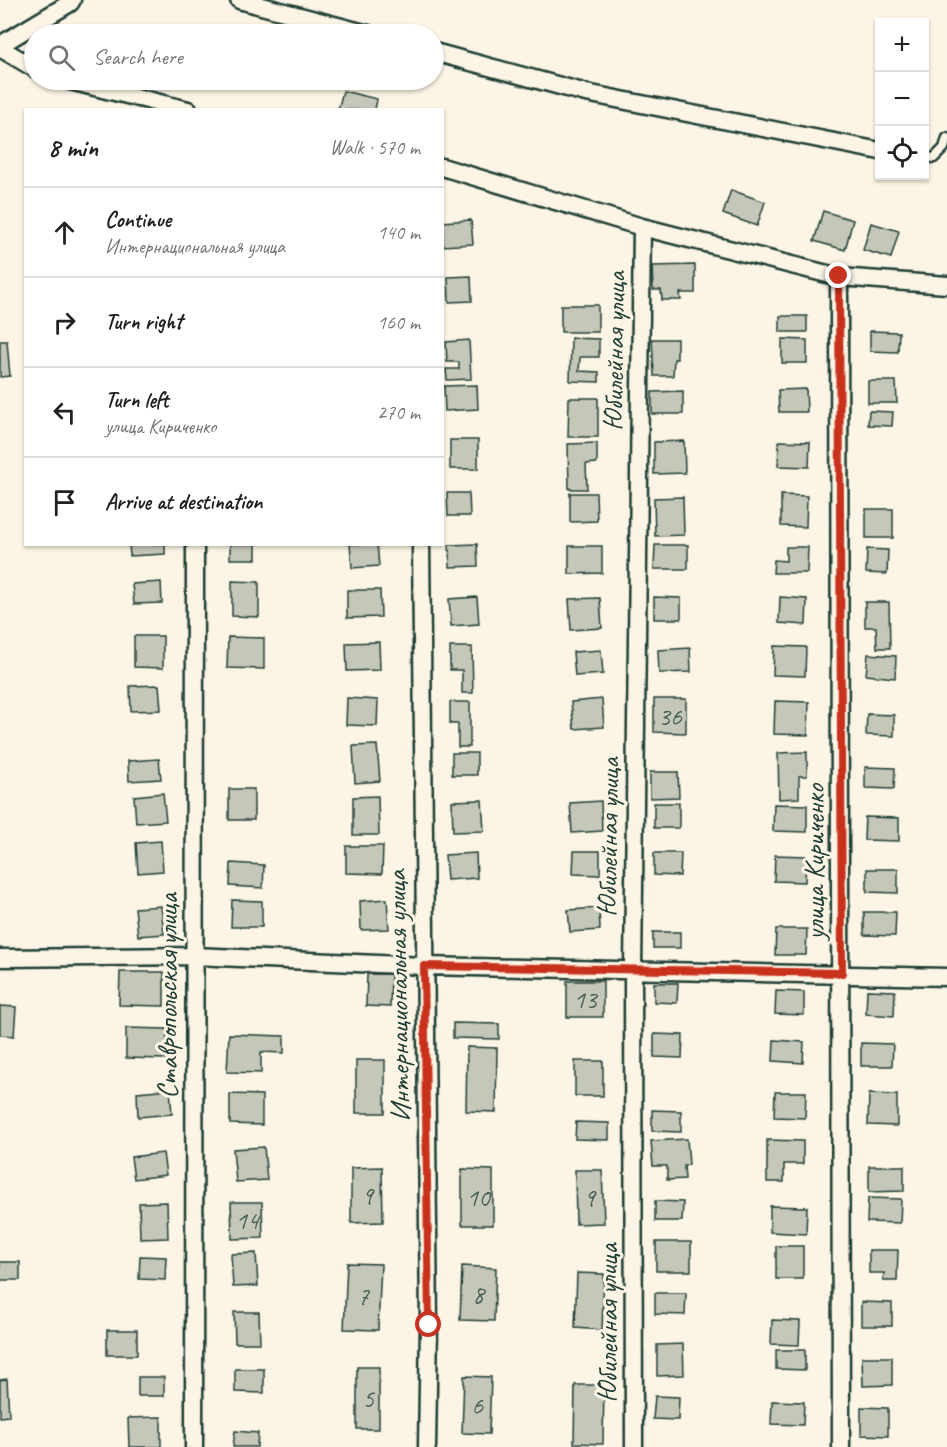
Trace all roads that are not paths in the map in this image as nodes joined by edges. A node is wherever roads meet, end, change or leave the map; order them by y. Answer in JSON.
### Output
{"nodes":[{"id":1,"x":72,"y":0,"type":"edge"},
{"id":2,"x":239,"y":0,"type":"edge"},
{"id":3,"x":36,"y":24,"type":"edge"},
{"id":4,"x":330,"y":24,"type":"edge"},
{"id":5,"x":24,"y":31,"type":"edge"},
{"id":6,"x":0,"y":46,"type":"edge"},
{"id":7,"x":444,"y":55,"type":"edge"},
{"id":8,"x":24,"y":62,"type":"edge"},
{"id":9,"x":107,"y":90,"type":"edge"},
{"id":10,"x":180,"y":108,"type":"edge"},
{"id":11,"x":947,"y":138,"type":"edge"},
{"id":12,"x":875,"y":150,"type":"edge"},
{"id":13,"x":929,"y":158,"type":"edge"},
{"id":14,"x":444,"y":169,"type":"edge"},
{"id":15,"x":642,"y":227,"type":"junction"},
{"id":16,"x":839,"y":276,"type":"junction"},
{"id":17,"x":947,"y":285,"type":"edge"},
{"id":18,"x":195,"y":546,"type":"edge"},
{"id":19,"x":421,"y":546,"type":"edge"},
{"id":20,"x":194,"y":956,"type":"junction"},
{"id":21,"x":0,"y":958,"type":"edge"},
{"id":22,"x":424,"y":966,"type":"junction"},
{"id":23,"x":633,"y":969,"type":"junction"},
{"id":24,"x":842,"y":973,"type":"junction"},
{"id":25,"x":947,"y":977,"type":"edge"},
{"id":26,"x":194,"y":1447,"type":"edge"},
{"id":27,"x":427,"y":1447,"type":"edge"},
{"id":28,"x":634,"y":1447,"type":"edge"},
{"id":29,"x":841,"y":1447,"type":"edge"}],
"edges":[{"from":1,"to":3,"type":"street"},
{"from":2,"to":4,"type":"street"},
{"from":5,"to":6,"type":"street"},
{"from":6,"to":8,"type":"street"},
{"from":7,"to":12,"type":"street"},
{"from":9,"to":10,"type":"street"},
{"from":11,"to":13,"type":"lane"},
{"from":14,"to":15,"type":"street"},
{"from":15,"to":16,"type":"street"},
{"from":15,"to":23,"type":"street","name":"Юбилейная улица"},
{"from":16,"to":17,"type":"street"},
{"from":16,"to":24,"type":"street","name":"улица Кириченко"},
{"from":18,"to":20,"type":"street","name":"Ставропольская улица"},
{"from":19,"to":22,"type":"street","name":"Интернациональная улица"},
{"from":20,"to":21,"type":"street"},
{"from":20,"to":22,"type":"street"},
{"from":20,"to":26,"type":"street","name":"Ставропольская улица"},
{"from":22,"to":23,"type":"street"},
{"from":22,"to":27,"type":"street","name":"Интернациональная улица"},
{"from":23,"to":24,"type":"street"},
{"from":23,"to":28,"type":"street","name":"Юбилейная улица"},
{"from":24,"to":25,"type":"street"},
{"from":24,"to":29,"type":"street","name":"улица Кириченко"}]}
